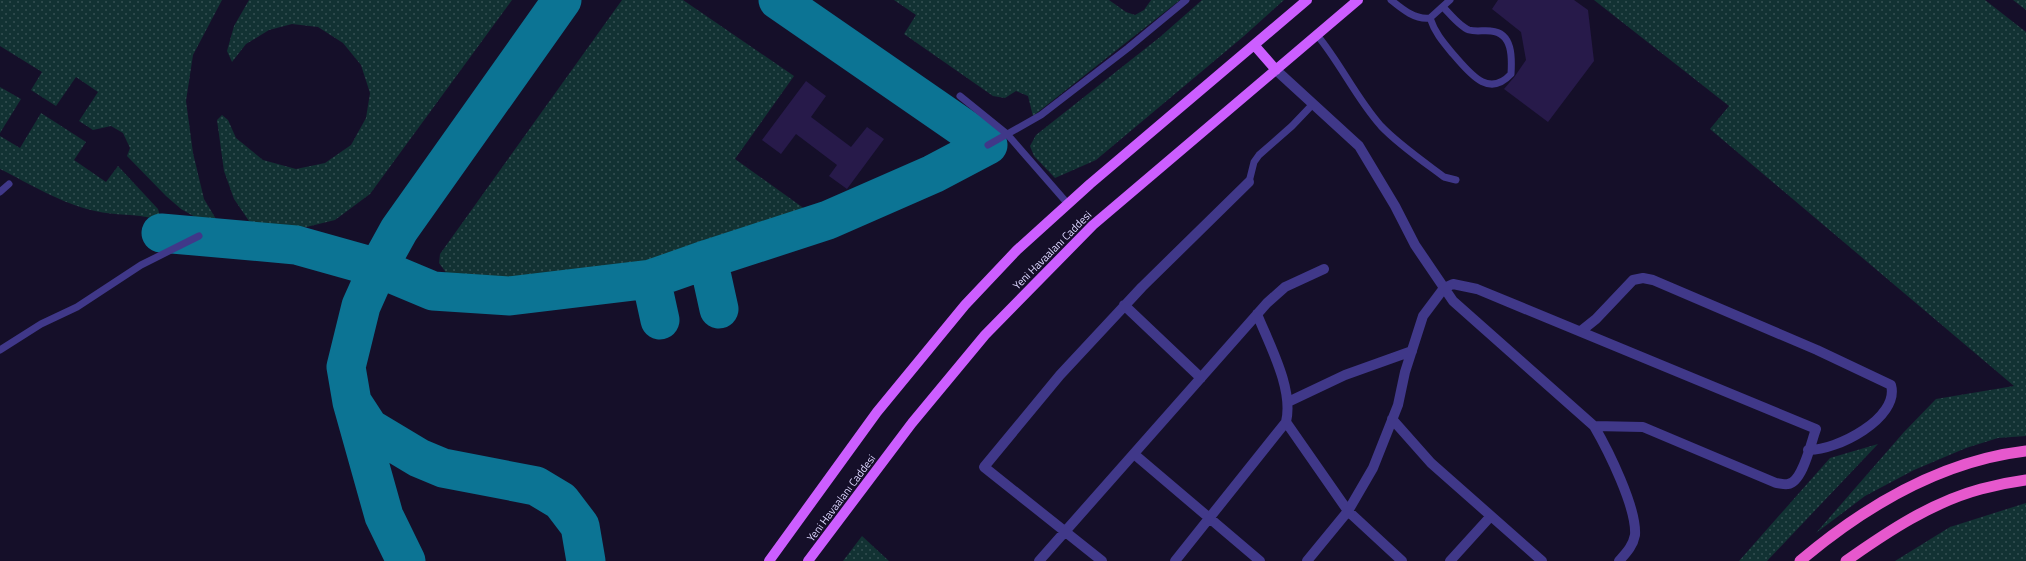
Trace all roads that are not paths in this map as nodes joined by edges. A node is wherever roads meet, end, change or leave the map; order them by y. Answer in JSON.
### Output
{"nodes":[{"id":1,"x":1186,"y":0,"type":"edge"},
{"id":2,"x":1307,"y":0,"type":"edge"},
{"id":3,"x":1358,"y":0,"type":"edge"},
{"id":4,"x":1391,"y":0,"type":"edge"},
{"id":5,"x":1450,"y":0,"type":"edge"},
{"id":6,"x":1443,"y":7,"type":"junction"},
{"id":7,"x":1430,"y":18,"type":"junction"},
{"id":8,"x":1317,"y":35,"type":"junction"},
{"id":9,"x":1255,"y":46,"type":"junction"},
{"id":10,"x":1276,"y":70,"type":"junction"},
{"id":11,"x":960,"y":96,"type":"dead end"},
{"id":12,"x":1313,"y":104,"type":"junction"},
{"id":13,"x":1008,"y":134,"type":"junction"},
{"id":14,"x":988,"y":145,"type":"dead end"},
{"id":15,"x":1456,"y":180,"type":"dead end"},
{"id":16,"x":1249,"y":182,"type":"joint"},
{"id":17,"x":1068,"y":204,"type":"junction"},
{"id":18,"x":199,"y":236,"type":"dead end"},
{"id":19,"x":1324,"y":269,"type":"dead end"},
{"id":20,"x":1444,"y":288,"type":"junction"},
{"id":21,"x":1124,"y":305,"type":"junction"},
{"id":22,"x":1257,"y":314,"type":"junction"},
{"id":23,"x":1580,"y":331,"type":"junction"},
{"id":24,"x":0,"y":350,"type":"edge"},
{"id":25,"x":1412,"y":351,"type":"junction"},
{"id":26,"x":1201,"y":378,"type":"junction"},
{"id":27,"x":1288,"y":402,"type":"junction"},
{"id":28,"x":1392,"y":419,"type":"junction"},
{"id":29,"x":1286,"y":422,"type":"junction"},
{"id":30,"x":1594,"y":426,"type":"junction"},
{"id":31,"x":1808,"y":450,"type":"junction"},
{"id":32,"x":2026,"y":450,"type":"edge"},
{"id":33,"x":1134,"y":454,"type":"junction"},
{"id":34,"x":2026,"y":480,"type":"edge"},
{"id":35,"x":1348,"y":511,"type":"junction"},
{"id":36,"x":1490,"y":517,"type":"junction"},
{"id":37,"x":1209,"y":518,"type":"junction"},
{"id":38,"x":1065,"y":531,"type":"junction"},
{"id":39,"x":769,"y":561,"type":"edge"},
{"id":40,"x":808,"y":561,"type":"edge"},
{"id":41,"x":1040,"y":561,"type":"edge"},
{"id":42,"x":1102,"y":561,"type":"edge"},
{"id":43,"x":1175,"y":561,"type":"edge"},
{"id":44,"x":1260,"y":561,"type":"edge"},
{"id":45,"x":1307,"y":561,"type":"edge"},
{"id":46,"x":1402,"y":561,"type":"edge"},
{"id":47,"x":1450,"y":561,"type":"edge"},
{"id":48,"x":1542,"y":561,"type":"edge"},
{"id":49,"x":1619,"y":561,"type":"edge"},
{"id":50,"x":1800,"y":561,"type":"edge"},
{"id":51,"x":1846,"y":561,"type":"edge"}],
"edges":[{"from":1,"to":13,"type":"lane"},
{"from":2,"to":9,"type":"main road","name":"Yeni Havaalanı Caddesi"},
{"from":3,"to":8,"type":"main road","name":"Yeni Havaalanı Caddesi"},
{"from":4,"to":7,"type":"lane"},
{"from":5,"to":6,"type":"lane"},
{"from":6,"to":7,"type":"lane"},
{"from":6,"to":7,"type":"lane"},
{"from":8,"to":10,"type":"main road","name":"Yeni Havaalanı Caddesi"},
{"from":8,"to":15,"type":"lane"},
{"from":9,"to":10,"type":"main road"},
{"from":9,"to":17,"type":"main road","name":"Yeni Havaalanı Caddesi"},
{"from":10,"to":12,"type":"street"},
{"from":10,"to":40,"type":"main road","name":"Yeni Havaalanı Caddesi"},
{"from":11,"to":13,"type":"lane"},
{"from":12,"to":16,"type":"lane"},
{"from":12,"to":20,"type":"street"},
{"from":13,"to":14,"type":"lane"},
{"from":13,"to":17,"type":"lane"},
{"from":16,"to":21,"type":"street"},
{"from":17,"to":39,"type":"main road","name":"Yeni Havaalanı Caddesi"},
{"from":18,"to":24,"type":"lane"},
{"from":19,"to":22,"type":"street"},
{"from":20,"to":23,"type":"street"},
{"from":20,"to":25,"type":"street"},
{"from":20,"to":30,"type":"street"},
{"from":21,"to":26,"type":"street"},
{"from":21,"to":38,"type":"street"},
{"from":22,"to":26,"type":"street"},
{"from":22,"to":27,"type":"street"},
{"from":23,"to":31,"type":"street"},
{"from":23,"to":31,"type":"street"},
{"from":25,"to":27,"type":"street"},
{"from":25,"to":28,"type":"street"},
{"from":26,"to":33,"type":"street"},
{"from":27,"to":29,"type":"street"},
{"from":28,"to":35,"type":"street"},
{"from":28,"to":36,"type":"street"},
{"from":29,"to":35,"type":"street"},
{"from":29,"to":37,"type":"street"},
{"from":30,"to":31,"type":"street"},
{"from":30,"to":49,"type":"street"},
{"from":32,"to":50,"type":"highway"},
{"from":33,"to":37,"type":"street"},
{"from":33,"to":38,"type":"street"},
{"from":34,"to":51,"type":"highway"},
{"from":35,"to":45,"type":"street"},
{"from":35,"to":46,"type":"street"},
{"from":36,"to":47,"type":"street"},
{"from":36,"to":48,"type":"street"},
{"from":37,"to":43,"type":"street"},
{"from":37,"to":44,"type":"street"},
{"from":38,"to":41,"type":"street"},
{"from":38,"to":42,"type":"street"}]}
